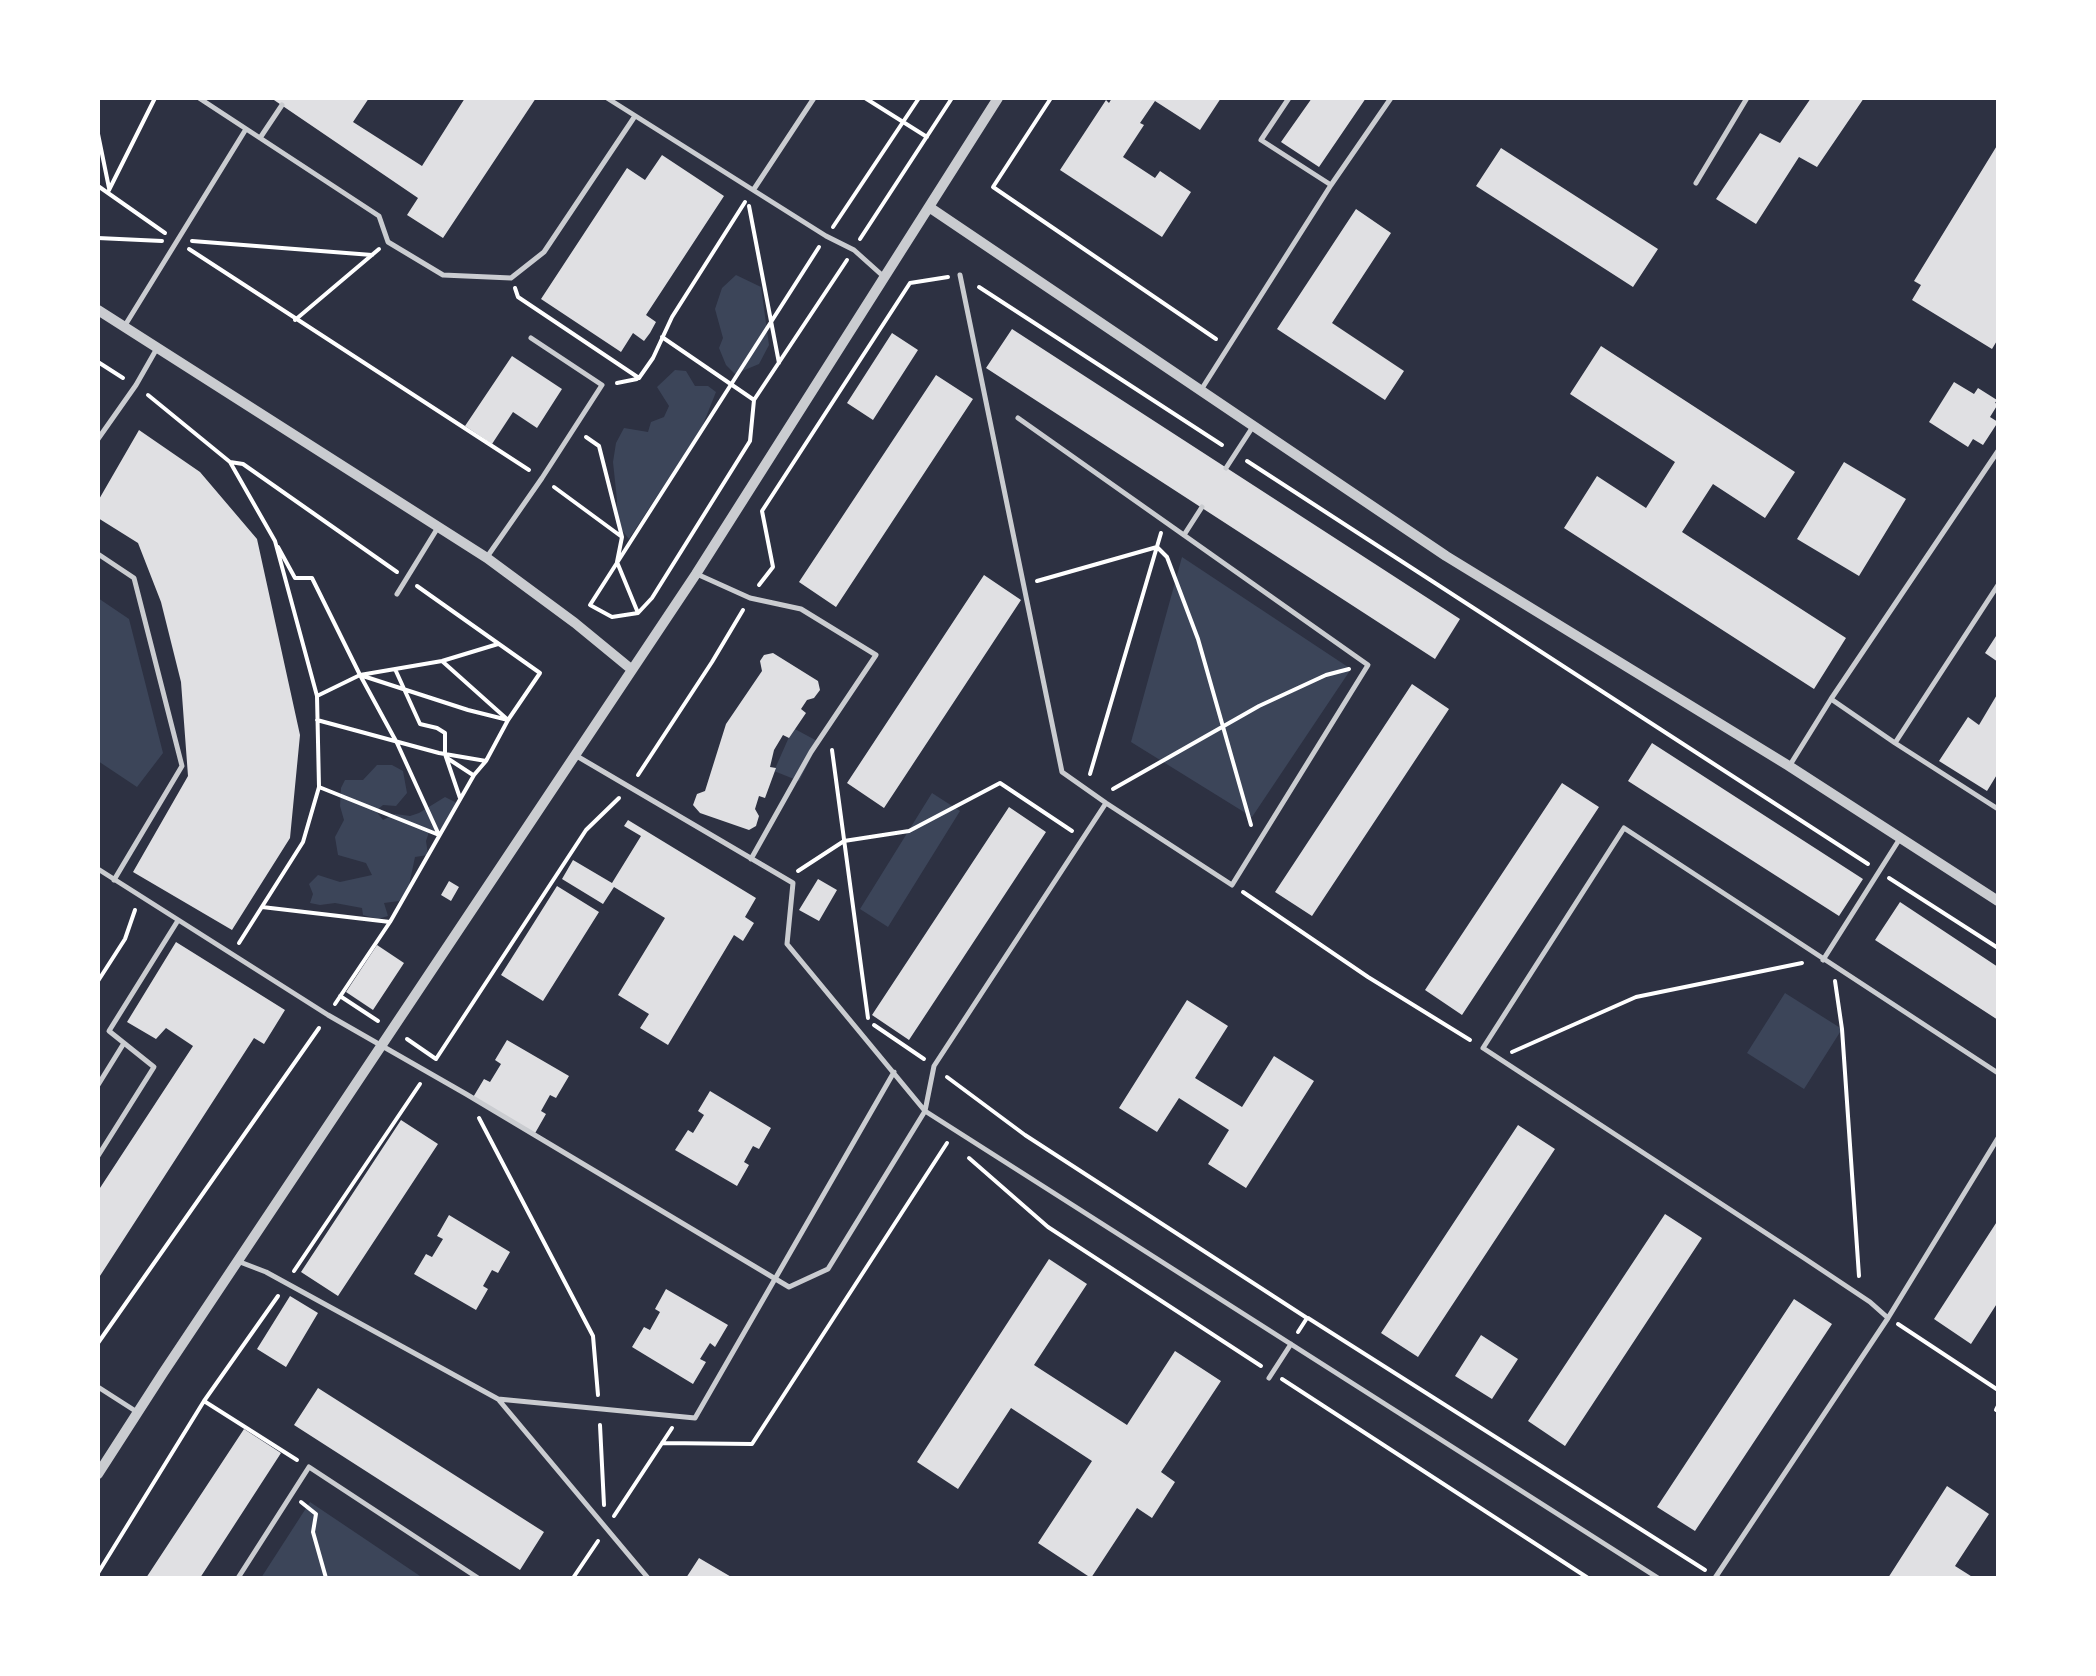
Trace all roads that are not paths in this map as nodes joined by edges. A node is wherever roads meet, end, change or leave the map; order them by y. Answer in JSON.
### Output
{"nodes":[{"id":1,"x":199,"y":98,"type":"edge"},
{"id":2,"x":607,"y":98,"type":"edge"},
{"id":3,"x":814,"y":98,"type":"edge"},
{"id":4,"x":998,"y":98,"type":"edge"},
{"id":5,"x":1289,"y":98,"type":"edge"},
{"id":6,"x":1390,"y":98,"type":"edge"},
{"id":7,"x":1746,"y":98,"type":"edge"},
{"id":8,"x":282,"y":105,"type":"dead end"},
{"id":9,"x":636,"y":116,"type":"junction"},
{"id":10,"x":246,"y":130,"type":"junction"},
{"id":11,"x":260,"y":138,"type":"junction"},
{"id":12,"x":1696,"y":183,"type":"dead end"},
{"id":13,"x":1330,"y":186,"type":"junction"},
{"id":14,"x":754,"y":189,"type":"junction"},
{"id":15,"x":929,"y":206,"type":"junction"},
{"id":16,"x":960,"y":275,"type":"road end"},
{"id":17,"x":883,"y":276,"type":"junction"},
{"id":18,"x":98,"y":310,"type":"edge"},
{"id":19,"x":124,"y":327,"type":"junction"},
{"id":20,"x":531,"y":338,"type":"dead end"},
{"id":21,"x":157,"y":348,"type":"junction"},
{"id":22,"x":1201,"y":390,"type":"junction"},
{"id":23,"x":1018,"y":418,"type":"dead end"},
{"id":24,"x":1254,"y":426,"type":"junction"},
{"id":25,"x":98,"y":439,"type":"edge"},
{"id":26,"x":1998,"y":451,"type":"edge"},
{"id":27,"x":1226,"y":468,"type":"dead end"},
{"id":28,"x":1988,"y":468,"type":"junction"},
{"id":29,"x":1998,"y":474,"type":"edge"},
{"id":30,"x":1202,"y":507,"type":"dead end"},
{"id":31,"x":438,"y":527,"type":"junction"},
{"id":32,"x":1184,"y":535,"type":"junction"},
{"id":33,"x":98,"y":554,"type":"edge"},
{"id":34,"x":486,"y":558,"type":"junction"},
{"id":35,"x":696,"y":574,"type":"junction"},
{"id":36,"x":1998,"y":585,"type":"edge"},
{"id":37,"x":397,"y":594,"type":"dead end"},
{"id":38,"x":631,"y":669,"type":"junction"},
{"id":39,"x":1831,"y":699,"type":"junction"},
{"id":40,"x":1895,"y":743,"type":"junction"},
{"id":41,"x":575,"y":755,"type":"junction"},
{"id":42,"x":1789,"y":766,"type":"junction"},
{"id":43,"x":1106,"y":803,"type":"junction"},
{"id":44,"x":1998,"y":808,"type":"edge"},
{"id":45,"x":1900,"y":837,"type":"junction"},
{"id":46,"x":751,"y":860,"type":"junction"},
{"id":47,"x":98,"y":869,"type":"edge"},
{"id":48,"x":114,"y":880,"type":"junction"},
{"id":49,"x":1998,"y":900,"type":"edge"},
{"id":50,"x":178,"y":921,"type":"junction"},
{"id":51,"x":1823,"y":960,"type":"junction"},
{"id":52,"x":124,"y":1043,"type":"junction"},
{"id":53,"x":381,"y":1044,"type":"junction"},
{"id":54,"x":894,"y":1072,"type":"junction"},
{"id":55,"x":1998,"y":1073,"type":"edge"},
{"id":56,"x":98,"y":1085,"type":"edge"},
{"id":57,"x":925,"y":1111,"type":"junction"},
{"id":58,"x":1998,"y":1138,"type":"edge"},
{"id":59,"x":98,"y":1156,"type":"edge"},
{"id":60,"x":237,"y":1261,"type":"junction"},
{"id":61,"x":775,"y":1279,"type":"junction"},
{"id":62,"x":1888,"y":1318,"type":"junction"},
{"id":63,"x":1291,"y":1344,"type":"junction"},
{"id":64,"x":1270,"y":1376,"type":"road end"},
{"id":65,"x":98,"y":1387,"type":"edge"},
{"id":66,"x":498,"y":1399,"type":"junction"},
{"id":67,"x":138,"y":1412,"type":"junction"},
{"id":68,"x":98,"y":1474,"type":"edge"},
{"id":69,"x":238,"y":1578,"type":"edge"},
{"id":70,"x":478,"y":1578,"type":"edge"},
{"id":71,"x":648,"y":1578,"type":"edge"},
{"id":72,"x":1658,"y":1578,"type":"edge"},
{"id":73,"x":1715,"y":1578,"type":"edge"}],
"edges":[{"from":1,"to":10,"type":"lane"},
{"from":2,"to":9,"type":"lane"},
{"from":3,"to":14,"type":"lane"},
{"from":4,"to":15,"type":"street"},
{"from":5,"to":13,"type":"lane"},
{"from":6,"to":13,"type":"lane"},
{"from":7,"to":12,"type":"lane"},
{"from":8,"to":11,"type":"lane"},
{"from":9,"to":11,"type":"lane"},
{"from":9,"to":14,"type":"lane"},
{"from":10,"to":11,"type":"lane"},
{"from":10,"to":19,"type":"lane"},
{"from":13,"to":22,"type":"lane"},
{"from":14,"to":17,"type":"lane"},
{"from":15,"to":17,"type":"street"},
{"from":15,"to":22,"type":"street"},
{"from":16,"to":43,"type":"lane"},
{"from":17,"to":35,"type":"street"},
{"from":18,"to":19,"type":"street"},
{"from":19,"to":21,"type":"street"},
{"from":20,"to":34,"type":"lane"},
{"from":21,"to":25,"type":"lane"},
{"from":21,"to":31,"type":"street"},
{"from":22,"to":24,"type":"street"},
{"from":23,"to":32,"type":"lane"},
{"from":24,"to":27,"type":"lane"},
{"from":24,"to":42,"type":"street"},
{"from":26,"to":28,"type":"lane"},
{"from":28,"to":29,"type":"lane"},
{"from":28,"to":39,"type":"lane"},
{"from":30,"to":32,"type":"lane"},
{"from":31,"to":34,"type":"street"},
{"from":31,"to":37,"type":"lane"},
{"from":32,"to":43,"type":"lane"},
{"from":33,"to":48,"type":"lane"},
{"from":34,"to":38,"type":"street"},
{"from":35,"to":38,"type":"street"},
{"from":35,"to":46,"type":"lane"},
{"from":36,"to":40,"type":"lane"},
{"from":38,"to":41,"type":"street"},
{"from":39,"to":40,"type":"lane"},
{"from":39,"to":42,"type":"lane"},
{"from":40,"to":44,"type":"lane"},
{"from":41,"to":46,"type":"lane"},
{"from":41,"to":53,"type":"street"},
{"from":42,"to":45,"type":"street"},
{"from":43,"to":57,"type":"lane"},
{"from":45,"to":49,"type":"street"},
{"from":45,"to":51,"type":"lane"},
{"from":46,"to":54,"type":"lane"},
{"from":47,"to":48,"type":"lane"},
{"from":48,"to":50,"type":"lane"},
{"from":50,"to":52,"type":"lane"},
{"from":50,"to":53,"type":"lane"},
{"from":51,"to":55,"type":"lane"},
{"from":51,"to":62,"type":"lane"},
{"from":52,"to":56,"type":"lane"},
{"from":52,"to":59,"type":"lane"},
{"from":53,"to":60,"type":"street"},
{"from":53,"to":61,"type":"lane"},
{"from":54,"to":57,"type":"lane"},
{"from":54,"to":61,"type":"lane"},
{"from":57,"to":61,"type":"lane"},
{"from":57,"to":63,"type":"lane"},
{"from":58,"to":62,"type":"lane"},
{"from":60,"to":66,"type":"lane"},
{"from":60,"to":67,"type":"street"},
{"from":61,"to":66,"type":"lane"},
{"from":62,"to":73,"type":"lane"},
{"from":63,"to":64,"type":"lane"},
{"from":63,"to":72,"type":"lane"},
{"from":65,"to":67,"type":"lane"},
{"from":66,"to":71,"type":"lane"},
{"from":67,"to":68,"type":"street"},
{"from":69,"to":70,"type":"lane"}]}
